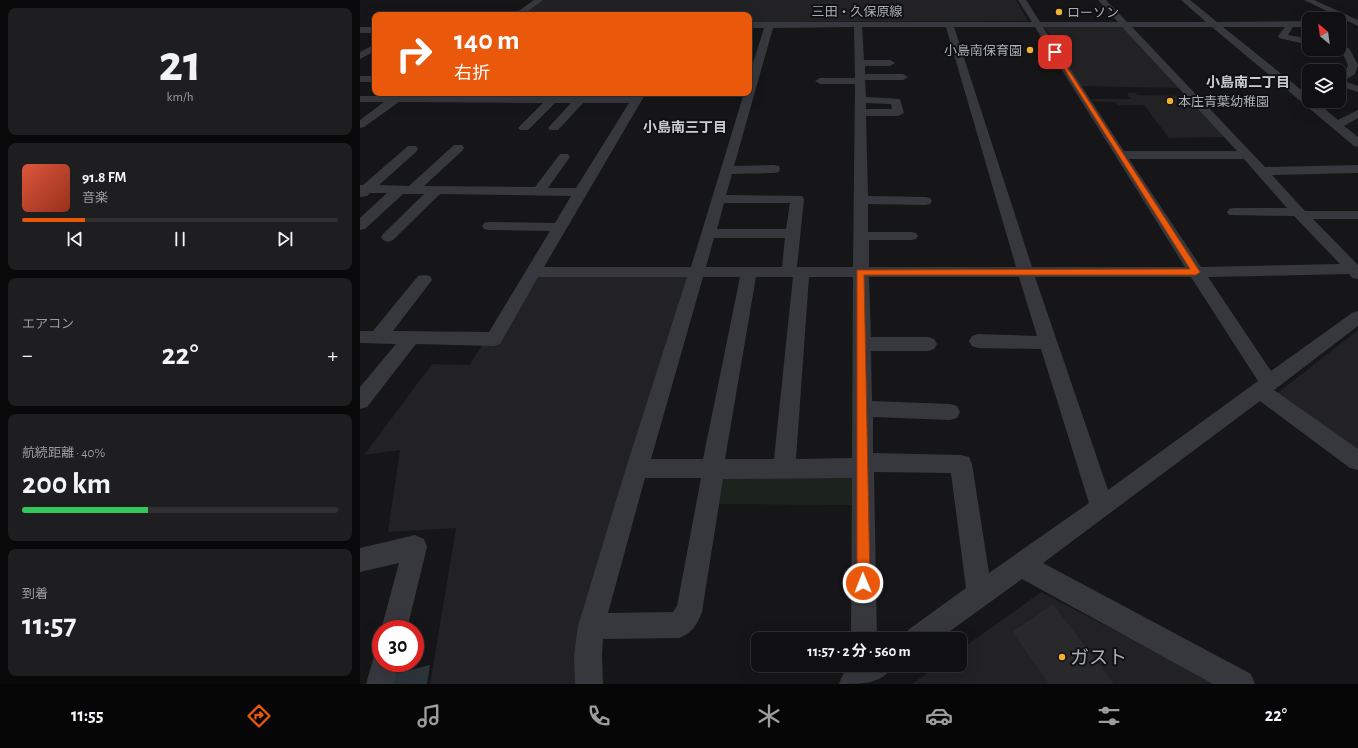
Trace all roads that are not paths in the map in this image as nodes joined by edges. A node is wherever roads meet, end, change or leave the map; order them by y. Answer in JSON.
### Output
{"nodes":[{"id":1,"x":540,"y":0,"type":"edge"},
{"id":2,"x":1022,"y":0,"type":"edge"},
{"id":3,"x":1102,"y":0,"type":"edge"},
{"id":4,"x":1185,"y":0,"type":"edge"},
{"id":5,"x":1308,"y":0,"type":"edge"},
{"id":6,"x":522,"y":12,"type":"edge"},
{"id":7,"x":1358,"y":23,"type":"edge"},
{"id":8,"x":949,"y":24,"type":"junction"},
{"id":9,"x":1037,"y":24,"type":"junction"},
{"id":10,"x":1125,"y":24,"type":"junction"},
{"id":11,"x":1213,"y":24,"type":"junction"},
{"id":12,"x":1291,"y":24,"type":"junction"},
{"id":13,"x":1302,"y":24,"type":"edge"},
{"id":14,"x":1346,"y":24,"type":"edge"},
{"id":15,"x":752,"y":25,"type":"edge"},
{"id":16,"x":769,"y":25,"type":"junction"},
{"id":17,"x":360,"y":30,"type":"edge"},
{"id":18,"x":372,"y":30,"type":"edge"},
{"id":19,"x":861,"y":32,"type":"junction"},
{"id":20,"x":360,"y":37,"type":"edge"},
{"id":21,"x":372,"y":37,"type":"edge"},
{"id":22,"x":1302,"y":40,"type":"edge"},
{"id":23,"x":372,"y":50,"type":"edge"},
{"id":24,"x":1346,"y":50,"type":"edge"},
{"id":25,"x":360,"y":56,"type":"edge"},
{"id":26,"x":860,"y":63,"type":"junction"},
{"id":27,"x":890,"y":63,"type":"dead end"},
{"id":28,"x":1355,"y":66,"type":"edge"},
{"id":29,"x":1346,"y":75,"type":"edge"},
{"id":30,"x":903,"y":77,"type":"dead end"},
{"id":31,"x":360,"y":79,"type":"edge"},
{"id":32,"x":860,"y":79,"type":"junction"},
{"id":33,"x":372,"y":80,"type":"edge"},
{"id":34,"x":820,"y":81,"type":"dead end"},
{"id":35,"x":752,"y":84,"type":"edge"},
{"id":36,"x":1346,"y":85,"type":"edge"},
{"id":37,"x":1358,"y":89,"type":"edge"},
{"id":38,"x":1302,"y":93,"type":"edge"},
{"id":39,"x":400,"y":96,"type":"edge"},
{"id":40,"x":479,"y":96,"type":"edge"},
{"id":41,"x":748,"y":96,"type":"edge"},
{"id":42,"x":531,"y":97,"type":"edge"},
{"id":43,"x":639,"y":97,"type":"edge"},
{"id":44,"x":360,"y":99,"type":"edge"},
{"id":45,"x":552,"y":100,"type":"junction"},
{"id":46,"x":579,"y":101,"type":"junction"},
{"id":47,"x":1320,"y":108,"type":"edge"},
{"id":48,"x":860,"y":112,"type":"junction"},
{"id":49,"x":1358,"y":113,"type":"edge"},
{"id":50,"x":362,"y":123,"type":"edge"},
{"id":51,"x":906,"y":123,"type":"dead end"},
{"id":52,"x":1338,"y":124,"type":"junction"},
{"id":53,"x":524,"y":128,"type":"dead end"},
{"id":54,"x":554,"y":128,"type":"dead end"},
{"id":55,"x":1358,"y":130,"type":"edge"},
{"id":56,"x":1358,"y":143,"type":"edge"},
{"id":57,"x":458,"y":148,"type":"dead end"},
{"id":58,"x":412,"y":149,"type":"dead end"},
{"id":59,"x":1120,"y":155,"type":"junction"},
{"id":60,"x":1246,"y":155,"type":"junction"},
{"id":61,"x":564,"y":157,"type":"dead end"},
{"id":62,"x":1358,"y":169,"type":"edge"},
{"id":63,"x":727,"y":170,"type":"junction"},
{"id":64,"x":774,"y":170,"type":"dead end"},
{"id":65,"x":1262,"y":171,"type":"junction"},
{"id":66,"x":405,"y":190,"type":"junction"},
{"id":67,"x":362,"y":191,"type":"edge"},
{"id":68,"x":435,"y":191,"type":"junction"},
{"id":69,"x":538,"y":192,"type":"junction"},
{"id":70,"x":580,"y":192,"type":"junction"},
{"id":71,"x":718,"y":199,"type":"junction"},
{"id":72,"x":860,"y":200,"type":"junction"},
{"id":73,"x":925,"y":201,"type":"dead end"},
{"id":74,"x":1234,"y":212,"type":"dead end"},
{"id":75,"x":1300,"y":214,"type":"junction"},
{"id":76,"x":1358,"y":215,"type":"edge"},
{"id":77,"x":360,"y":226,"type":"edge"},
{"id":78,"x":489,"y":226,"type":"dead end"},
{"id":79,"x":559,"y":227,"type":"junction"},
{"id":80,"x":793,"y":233,"type":"junction"},
{"id":81,"x":708,"y":234,"type":"junction"},
{"id":82,"x":860,"y":236,"type":"junction"},
{"id":83,"x":911,"y":236,"type":"dead end"},
{"id":84,"x":388,"y":237,"type":"dead end"},
{"id":85,"x":1025,"y":271,"type":"junction"},
{"id":86,"x":1356,"y":271,"type":"edge"},
{"id":87,"x":534,"y":272,"type":"junction"},
{"id":88,"x":697,"y":272,"type":"junction"},
{"id":89,"x":749,"y":272,"type":"junction"},
{"id":90,"x":795,"y":272,"type":"junction"},
{"id":91,"x":860,"y":272,"type":"junction"},
{"id":92,"x":1196,"y":272,"type":"junction"},
{"id":93,"x":424,"y":280,"type":"dead end"},
{"id":94,"x":1358,"y":317,"type":"edge"},
{"id":95,"x":360,"y":337,"type":"edge"},
{"id":96,"x":378,"y":338,"type":"junction"},
{"id":97,"x":411,"y":338,"type":"junction"},
{"id":98,"x":978,"y":341,"type":"dead end"},
{"id":99,"x":1049,"y":343,"type":"junction"},
{"id":100,"x":861,"y":344,"type":"junction"},
{"id":101,"x":928,"y":344,"type":"dead end"},
{"id":102,"x":1264,"y":387,"type":"junction"},
{"id":103,"x":360,"y":401,"type":"edge"},
{"id":104,"x":862,"y":410,"type":"junction"},
{"id":105,"x":950,"y":412,"type":"dead end"},
{"id":106,"x":1358,"y":461,"type":"edge"},
{"id":107,"x":862,"y":465,"type":"junction"},
{"id":108,"x":637,"y":468,"type":"junction"},
{"id":109,"x":784,"y":468,"type":"junction"},
{"id":110,"x":712,"y":469,"type":"junction"},
{"id":111,"x":1102,"y":507,"type":"junction"},
{"id":112,"x":360,"y":560,"type":"edge"},
{"id":113,"x":1021,"y":565,"type":"junction"},
{"id":114,"x":980,"y":595,"type":"junction"},
{"id":115,"x":396,"y":620,"type":"edge"},
{"id":116,"x":591,"y":626,"type":"junction"},
{"id":117,"x":864,"y":632,"type":"edge"},
{"id":118,"x":927,"y":632,"type":"edge"},
{"id":119,"x":383,"y":672,"type":"edge"},
{"id":120,"x":380,"y":684,"type":"edge"},
{"id":121,"x":589,"y":684,"type":"edge"},
{"id":122,"x":1241,"y":684,"type":"edge"}],
"edges":[{"from":1,"to":6,"type":"street"},
{"from":2,"to":9,"type":"street"},
{"from":3,"to":10,"type":"street"},
{"from":4,"to":11,"type":"street"},
{"from":5,"to":7,"type":"street"},
{"from":7,"to":14,"type":"street"},
{"from":8,"to":9,"type":"street","name":"三田・久保原線"},
{"from":8,"to":19,"type":"street","name":"三田・久保原線"},
{"from":8,"to":85,"type":"street"},
{"from":9,"to":10,"type":"street","name":"三田・久保原線"},
{"from":9,"to":59,"type":"street"},
{"from":10,"to":11,"type":"street","name":"三田・久保原線"},
{"from":10,"to":60,"type":"street"},
{"from":11,"to":12,"type":"street","name":"三田・久保原線"},
{"from":11,"to":38,"type":"street"},
{"from":12,"to":13,"type":"street","name":"三田・久保原線"},
{"from":12,"to":22,"type":"street"},
{"from":15,"to":16,"type":"street","name":"三田・久保原線"},
{"from":16,"to":19,"type":"street","name":"三田・久保原線"},
{"from":16,"to":35,"type":"street"},
{"from":17,"to":18,"type":"street"},
{"from":19,"to":26,"type":"street"},
{"from":20,"to":21,"type":"street"},
{"from":23,"to":25,"type":"street"},
{"from":24,"to":28,"type":"street"},
{"from":26,"to":27,"type":"street"},
{"from":26,"to":32,"type":"street"},
{"from":28,"to":29,"type":"street"},
{"from":30,"to":32,"type":"street"},
{"from":31,"to":33,"type":"street"},
{"from":32,"to":34,"type":"street"},
{"from":32,"to":48,"type":"street"},
{"from":36,"to":37,"type":"street"},
{"from":39,"to":40,"type":"street"},
{"from":39,"to":44,"type":"street"},
{"from":39,"to":50,"type":"street"},
{"from":40,"to":42,"type":"street"},
{"from":41,"to":63,"type":"street"},
{"from":42,"to":45,"type":"street"},
{"from":43,"to":46,"type":"street"},
{"from":43,"to":70,"type":"street"},
{"from":45,"to":46,"type":"street"},
{"from":45,"to":53,"type":"street"},
{"from":46,"to":54,"type":"street"},
{"from":47,"to":52,"type":"street"},
{"from":48,"to":51,"type":"street"},
{"from":48,"to":72,"type":"street"},
{"from":49,"to":52,"type":"street"},
{"from":52,"to":55,"type":"street"},
{"from":52,"to":56,"type":"street"},
{"from":57,"to":66,"type":"street"},
{"from":58,"to":67,"type":"street"},
{"from":59,"to":60,"type":"street"},
{"from":59,"to":92,"type":"street"},
{"from":60,"to":65,"type":"street"},
{"from":61,"to":69,"type":"street"},
{"from":62,"to":65,"type":"street"},
{"from":63,"to":64,"type":"street"},
{"from":63,"to":71,"type":"street"},
{"from":65,"to":75,"type":"street"},
{"from":66,"to":67,"type":"street"},
{"from":66,"to":68,"type":"street"},
{"from":66,"to":77,"type":"street"},
{"from":68,"to":69,"type":"street"},
{"from":68,"to":84,"type":"street"},
{"from":69,"to":70,"type":"street"},
{"from":70,"to":79,"type":"street"},
{"from":71,"to":80,"type":"street"},
{"from":71,"to":81,"type":"street"},
{"from":72,"to":73,"type":"street"},
{"from":72,"to":82,"type":"street"},
{"from":74,"to":75,"type":"street"},
{"from":75,"to":76,"type":"street"},
{"from":75,"to":86,"type":"street"},
{"from":78,"to":79,"type":"street"},
{"from":79,"to":87,"type":"street"},
{"from":80,"to":81,"type":"street"},
{"from":80,"to":90,"type":"street"},
{"from":81,"to":88,"type":"street"},
{"from":82,"to":83,"type":"street"},
{"from":82,"to":91,"type":"street"},
{"from":85,"to":91,"type":"street"},
{"from":85,"to":92,"type":"street"},
{"from":85,"to":99,"type":"street"},
{"from":86,"to":92,"type":"street"},
{"from":87,"to":88,"type":"street"},
{"from":87,"to":97,"type":"street"},
{"from":88,"to":89,"type":"street"},
{"from":88,"to":108,"type":"street"},
{"from":89,"to":90,"type":"street"},
{"from":89,"to":110,"type":"street"},
{"from":90,"to":91,"type":"street"},
{"from":90,"to":109,"type":"street"},
{"from":91,"to":100,"type":"street"},
{"from":92,"to":102,"type":"street"},
{"from":93,"to":96,"type":"street"},
{"from":94,"to":102,"type":"street"},
{"from":95,"to":96,"type":"street"},
{"from":96,"to":97,"type":"street"},
{"from":97,"to":103,"type":"street"},
{"from":98,"to":99,"type":"street"},
{"from":99,"to":111,"type":"street"},
{"from":100,"to":101,"type":"street"},
{"from":100,"to":104,"type":"street"},
{"from":102,"to":106,"type":"street"},
{"from":102,"to":111,"type":"street"},
{"from":104,"to":105,"type":"street"},
{"from":104,"to":107,"type":"street"},
{"from":107,"to":109,"type":"street"},
{"from":107,"to":114,"type":"street"},
{"from":107,"to":117,"type":"street"},
{"from":108,"to":110,"type":"street"},
{"from":108,"to":116,"type":"street"},
{"from":109,"to":110,"type":"street"},
{"from":110,"to":116,"type":"street"},
{"from":111,"to":113,"type":"street"},
{"from":112,"to":115,"type":"street"},
{"from":113,"to":114,"type":"street"},
{"from":113,"to":122,"type":"street"},
{"from":114,"to":118,"type":"street"},
{"from":116,"to":121,"type":"street"},
{"from":119,"to":120,"type":"street"}]}
